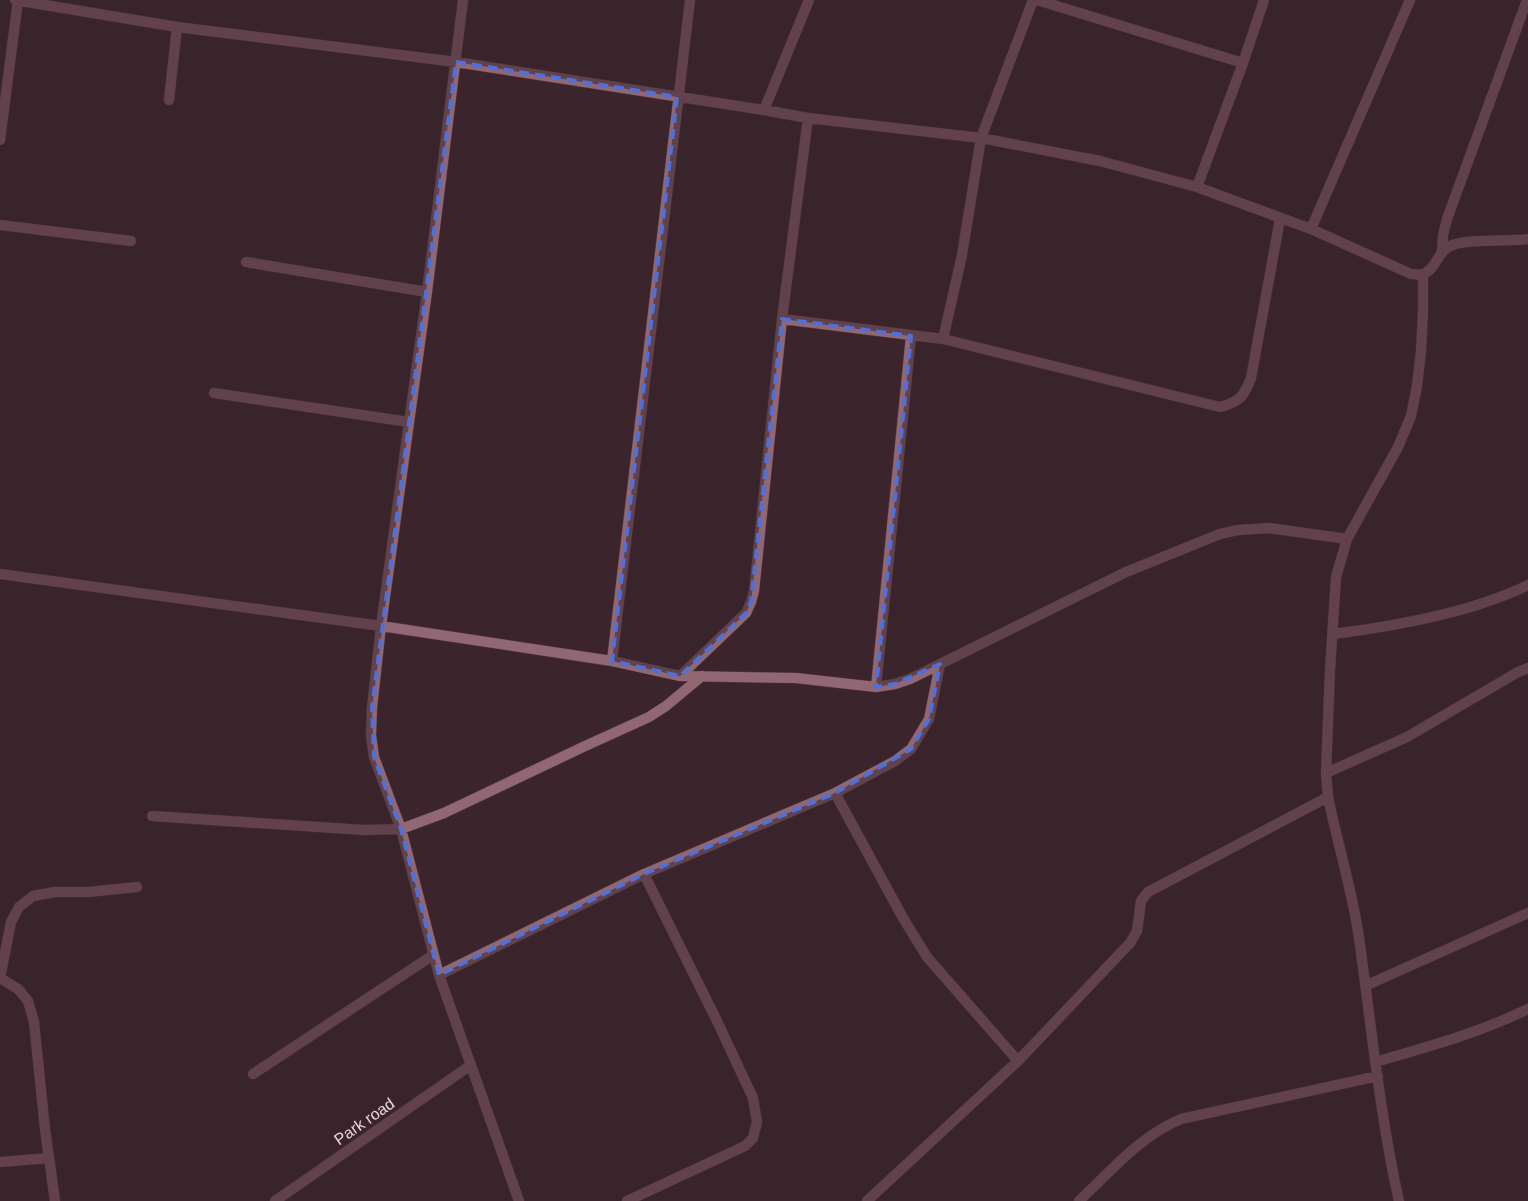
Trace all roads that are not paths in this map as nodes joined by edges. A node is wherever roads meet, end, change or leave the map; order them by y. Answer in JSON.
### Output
{"nodes":[{"id":1,"x":17,"y":0,"type":"edge"},
{"id":2,"x":463,"y":0,"type":"edge"},
{"id":3,"x":690,"y":0,"type":"edge"},
{"id":4,"x":809,"y":0,"type":"edge"},
{"id":5,"x":1033,"y":0,"type":"edge"},
{"id":6,"x":1037,"y":0,"type":"edge"},
{"id":7,"x":1264,"y":0,"type":"edge"},
{"id":8,"x":1410,"y":0,"type":"edge"},
{"id":9,"x":1527,"y":0,"type":"edge"},
{"id":10,"x":177,"y":27,"type":"junction"},
{"id":11,"x":456,"y":62,"type":"junction"},
{"id":12,"x":1243,"y":63,"type":"junction"},
{"id":13,"x":677,"y":97,"type":"junction"},
{"id":14,"x":169,"y":100,"type":"dead end"},
{"id":15,"x":764,"y":110,"type":"junction"},
{"id":16,"x":808,"y":118,"type":"junction"},
{"id":17,"x":981,"y":138,"type":"junction"},
{"id":18,"x":0,"y":140,"type":"edge"},
{"id":19,"x":1198,"y":187,"type":"junction"},
{"id":20,"x":1280,"y":219,"type":"junction"},
{"id":21,"x":0,"y":225,"type":"edge"},
{"id":22,"x":1311,"y":229,"type":"junction"},
{"id":23,"x":1528,"y":239,"type":"edge"},
{"id":24,"x":131,"y":241,"type":"dead end"},
{"id":25,"x":1442,"y":251,"type":"junction"},
{"id":26,"x":246,"y":262,"type":"dead end"},
{"id":27,"x":1423,"y":274,"type":"junction"},
{"id":28,"x":427,"y":292,"type":"junction"},
{"id":29,"x":782,"y":318,"type":"junction"},
{"id":30,"x":911,"y":336,"type":"junction"},
{"id":31,"x":943,"y":339,"type":"junction"},
{"id":32,"x":214,"y":392,"type":"dead end"},
{"id":33,"x":409,"y":422,"type":"junction"},
{"id":34,"x":1347,"y":539,"type":"junction"},
{"id":35,"x":0,"y":574,"type":"edge"},
{"id":36,"x":1528,"y":585,"type":"edge"},
{"id":37,"x":381,"y":626,"type":"junction"},
{"id":38,"x":1333,"y":634,"type":"junction"},
{"id":39,"x":612,"y":661,"type":"junction"},
{"id":40,"x":940,"y":664,"type":"junction"},
{"id":41,"x":1528,"y":668,"type":"edge"},
{"id":42,"x":680,"y":676,"type":"junction"},
{"id":43,"x":702,"y":676,"type":"junction"},
{"id":44,"x":876,"y":686,"type":"junction"},
{"id":45,"x":1326,"y":773,"type":"junction"},
{"id":46,"x":835,"y":792,"type":"junction"},
{"id":47,"x":1328,"y":797,"type":"junction"},
{"id":48,"x":152,"y":816,"type":"dead end"},
{"id":49,"x":401,"y":829,"type":"junction"},
{"id":50,"x":644,"y":874,"type":"junction"},
{"id":51,"x":137,"y":887,"type":"dead end"},
{"id":52,"x":1528,"y":913,"type":"edge"},
{"id":53,"x":433,"y":955,"type":"junction"},
{"id":54,"x":439,"y":975,"type":"junction"},
{"id":55,"x":0,"y":978,"type":"edge"},
{"id":56,"x":1365,"y":986,"type":"junction"},
{"id":57,"x":1528,"y":1009,"type":"edge"},
{"id":58,"x":1018,"y":1061,"type":"junction"},
{"id":59,"x":1375,"y":1062,"type":"junction"},
{"id":60,"x":471,"y":1065,"type":"junction"},
{"id":61,"x":253,"y":1074,"type":"dead end"},
{"id":62,"x":1378,"y":1076,"type":"junction"},
{"id":63,"x":49,"y":1158,"type":"junction"},
{"id":64,"x":0,"y":1162,"type":"edge"},
{"id":65,"x":55,"y":1201,"type":"edge"},
{"id":66,"x":275,"y":1201,"type":"edge"},
{"id":67,"x":519,"y":1201,"type":"edge"},
{"id":68,"x":627,"y":1201,"type":"edge"},
{"id":69,"x":866,"y":1201,"type":"edge"},
{"id":70,"x":1079,"y":1201,"type":"edge"},
{"id":71,"x":1399,"y":1201,"type":"edge"}],
"edges":[{"from":1,"to":10,"type":"street"},
{"from":1,"to":18,"type":"street"},
{"from":2,"to":11,"type":"street"},
{"from":3,"to":13,"type":"street"},
{"from":4,"to":15,"type":"street"},
{"from":5,"to":17,"type":"street"},
{"from":6,"to":12,"type":"street"},
{"from":7,"to":12,"type":"street"},
{"from":8,"to":22,"type":"street"},
{"from":9,"to":25,"type":"street"},
{"from":10,"to":11,"type":"street"},
{"from":10,"to":14,"type":"street"},
{"from":11,"to":13,"type":"street"},
{"from":11,"to":28,"type":"street"},
{"from":12,"to":19,"type":"street"},
{"from":13,"to":15,"type":"street"},
{"from":13,"to":39,"type":"street"},
{"from":15,"to":16,"type":"street"},
{"from":16,"to":17,"type":"street"},
{"from":16,"to":29,"type":"street"},
{"from":17,"to":19,"type":"street"},
{"from":17,"to":31,"type":"street"},
{"from":19,"to":20,"type":"street"},
{"from":20,"to":22,"type":"street"},
{"from":20,"to":31,"type":"street"},
{"from":21,"to":24,"type":"street"},
{"from":22,"to":27,"type":"street"},
{"from":23,"to":25,"type":"street"},
{"from":25,"to":27,"type":"street"},
{"from":26,"to":28,"type":"street"},
{"from":27,"to":34,"type":"street"},
{"from":28,"to":33,"type":"street"},
{"from":29,"to":30,"type":"street"},
{"from":29,"to":42,"type":"street"},
{"from":30,"to":31,"type":"street"},
{"from":30,"to":44,"type":"street"},
{"from":32,"to":33,"type":"street"},
{"from":33,"to":37,"type":"street"},
{"from":34,"to":38,"type":"street"},
{"from":34,"to":40,"type":"street"},
{"from":35,"to":37,"type":"street"},
{"from":36,"to":38,"type":"street"},
{"from":37,"to":39,"type":"street"},
{"from":37,"to":49,"type":"street"},
{"from":38,"to":45,"type":"street"},
{"from":39,"to":42,"type":"street"},
{"from":40,"to":44,"type":"street"},
{"from":40,"to":46,"type":"street"},
{"from":41,"to":45,"type":"street"},
{"from":42,"to":43,"type":"street"},
{"from":43,"to":44,"type":"street"},
{"from":43,"to":49,"type":"street"},
{"from":45,"to":47,"type":"street"},
{"from":46,"to":50,"type":"street"},
{"from":46,"to":58,"type":"street"},
{"from":47,"to":56,"type":"street"},
{"from":47,"to":58,"type":"street"},
{"from":48,"to":49,"type":"street"},
{"from":49,"to":53,"type":"street"},
{"from":50,"to":54,"type":"street"},
{"from":50,"to":68,"type":"street"},
{"from":51,"to":55,"type":"street"},
{"from":52,"to":56,"type":"street"},
{"from":53,"to":54,"type":"street"},
{"from":53,"to":61,"type":"street"},
{"from":54,"to":60,"type":"street"},
{"from":55,"to":63,"type":"street"},
{"from":56,"to":59,"type":"street"},
{"from":57,"to":59,"type":"street"},
{"from":58,"to":69,"type":"street"},
{"from":59,"to":62,"type":"street"},
{"from":60,"to":66,"type":"street","name":"Park road"},
{"from":60,"to":67,"type":"street"},
{"from":62,"to":70,"type":"street"},
{"from":62,"to":71,"type":"street"},
{"from":63,"to":64,"type":"street"},
{"from":63,"to":65,"type":"street"}]}
